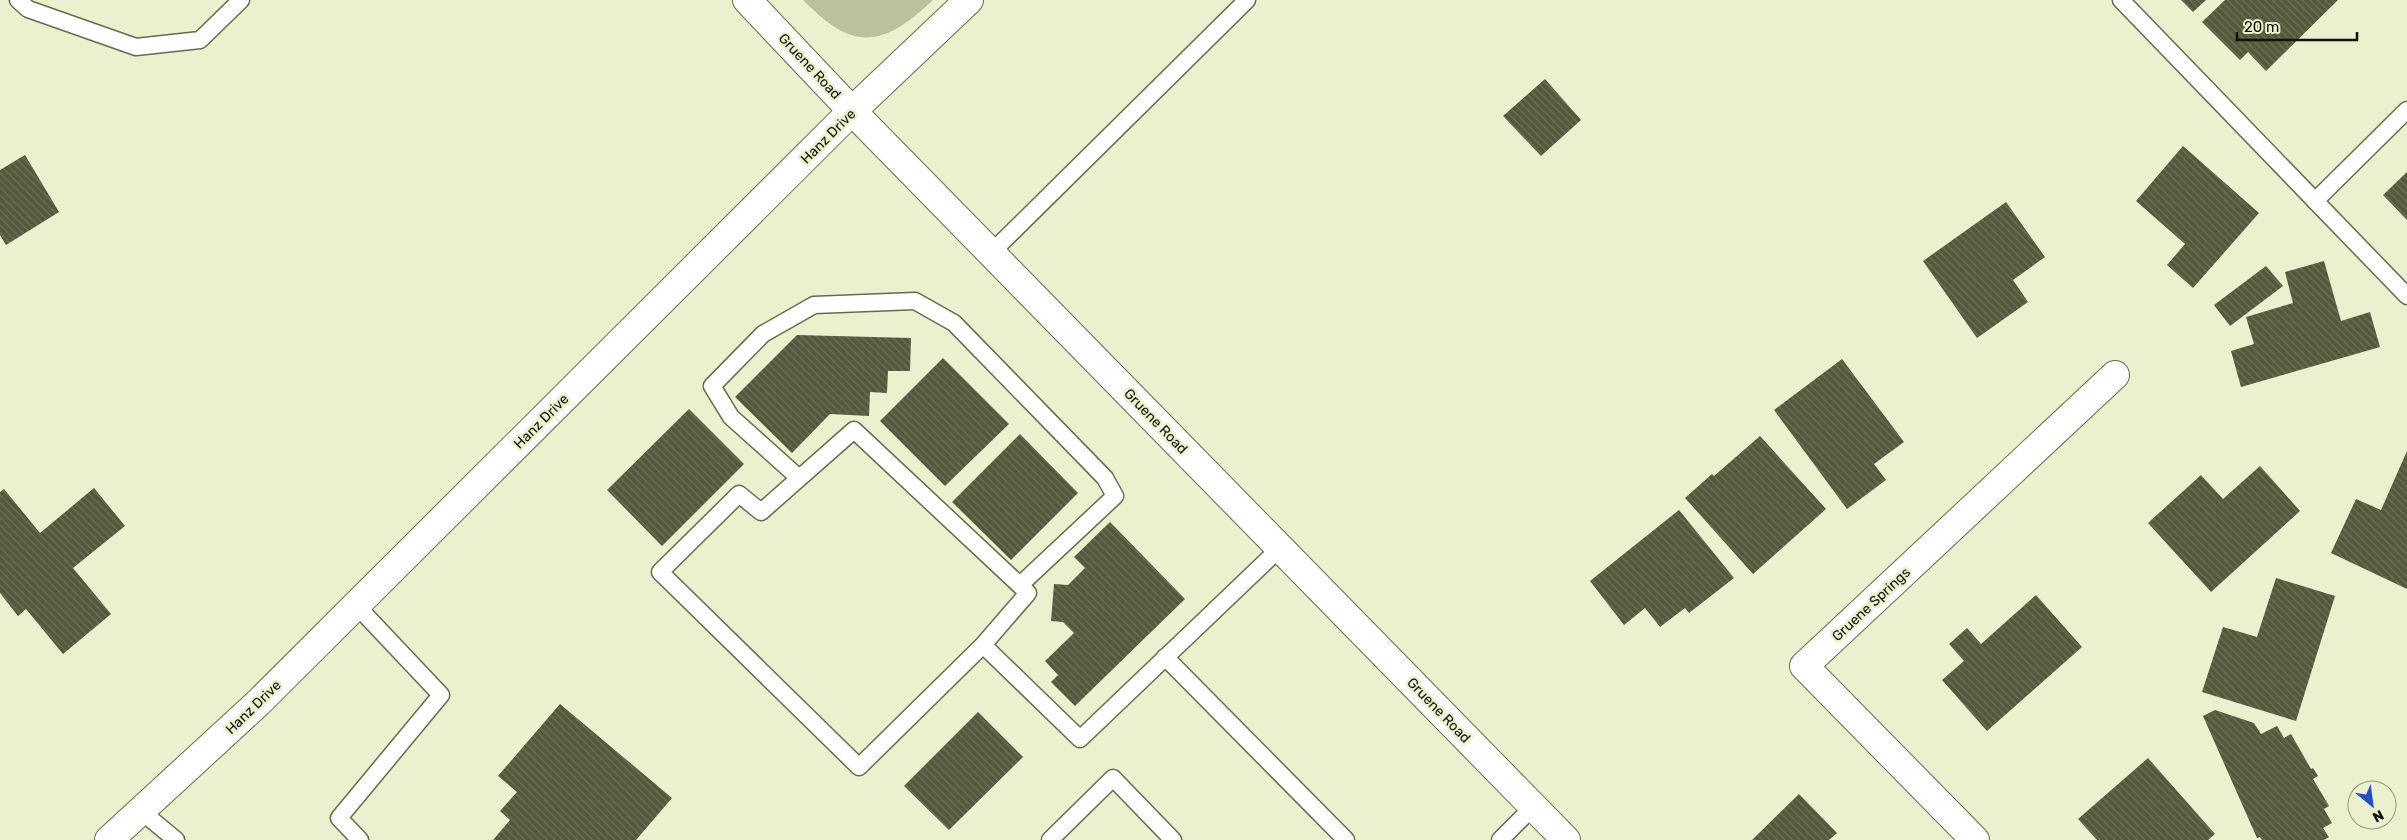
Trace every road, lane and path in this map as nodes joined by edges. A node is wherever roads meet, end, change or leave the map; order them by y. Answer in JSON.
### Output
{"nodes":[{"id":1,"x":18,"y":0,"type":"edge"},
{"id":2,"x":241,"y":0,"type":"edge"},
{"id":3,"x":747,"y":0,"type":"edge"},
{"id":4,"x":969,"y":0,"type":"edge"},
{"id":5,"x":1247,"y":0,"type":"edge"},
{"id":6,"x":2122,"y":0,"type":"edge"},
{"id":7,"x":2407,"y":110,"type":"edge"},
{"id":8,"x":852,"y":111,"type":"junction"},
{"id":9,"x":2315,"y":201,"type":"junction"},
{"id":10,"x":991,"y":253,"type":"junction"},
{"id":11,"x":2407,"y":296,"type":"edge"},
{"id":12,"x":2115,"y":374,"type":"dead end"},
{"id":13,"x":799,"y":478,"type":"junction"},
{"id":14,"x":1280,"y":548,"type":"junction"},
{"id":15,"x":1020,"y":585,"type":"junction"},
{"id":16,"x":356,"y":605,"type":"junction"},
{"id":17,"x":983,"y":646,"type":"junction"},
{"id":18,"x":1165,"y":657,"type":"junction"},
{"id":19,"x":1533,"y":806,"type":"junction"},
{"id":20,"x":141,"y":811,"type":"junction"},
{"id":21,"x":109,"y":840,"type":"edge"},
{"id":22,"x":176,"y":840,"type":"edge"},
{"id":23,"x":360,"y":840,"type":"edge"},
{"id":24,"x":1050,"y":840,"type":"edge"},
{"id":25,"x":1173,"y":840,"type":"edge"},
{"id":26,"x":1346,"y":840,"type":"edge"},
{"id":27,"x":1500,"y":840,"type":"edge"},
{"id":28,"x":1566,"y":840,"type":"edge"},
{"id":29,"x":1975,"y":840,"type":"edge"}],
"edges":[{"from":1,"to":2,"type":"lane"},
{"from":3,"to":8,"type":"street","name":"Gruene Road"},
{"from":4,"to":8,"type":"street","name":"Hanz Drive"},
{"from":5,"to":10,"type":"lane"},
{"from":6,"to":9,"type":"lane"},
{"from":7,"to":9,"type":"lane"},
{"from":8,"to":10,"type":"street","name":"Gruene Road"},
{"from":8,"to":16,"type":"street","name":"Hanz Drive"},
{"from":9,"to":11,"type":"lane"},
{"from":10,"to":14,"type":"street","name":"Gruene Road"},
{"from":12,"to":29,"type":"street","name":"Gruene Springs"},
{"from":13,"to":15,"type":"lane"},
{"from":13,"to":15,"type":"lane"},
{"from":13,"to":17,"type":"lane"},
{"from":14,"to":18,"type":"lane"},
{"from":14,"to":19,"type":"street","name":"Gruene Road"},
{"from":15,"to":17,"type":"lane"},
{"from":16,"to":20,"type":"street","name":"Hanz Drive"},
{"from":16,"to":23,"type":"lane"},
{"from":17,"to":18,"type":"lane"},
{"from":18,"to":26,"type":"lane"},
{"from":19,"to":27,"type":"lane"},
{"from":19,"to":28,"type":"street","name":"Gruene Road"},
{"from":20,"to":21,"type":"street","name":"Hanz Drive"},
{"from":20,"to":22,"type":"lane"},
{"from":24,"to":25,"type":"lane"}]}
